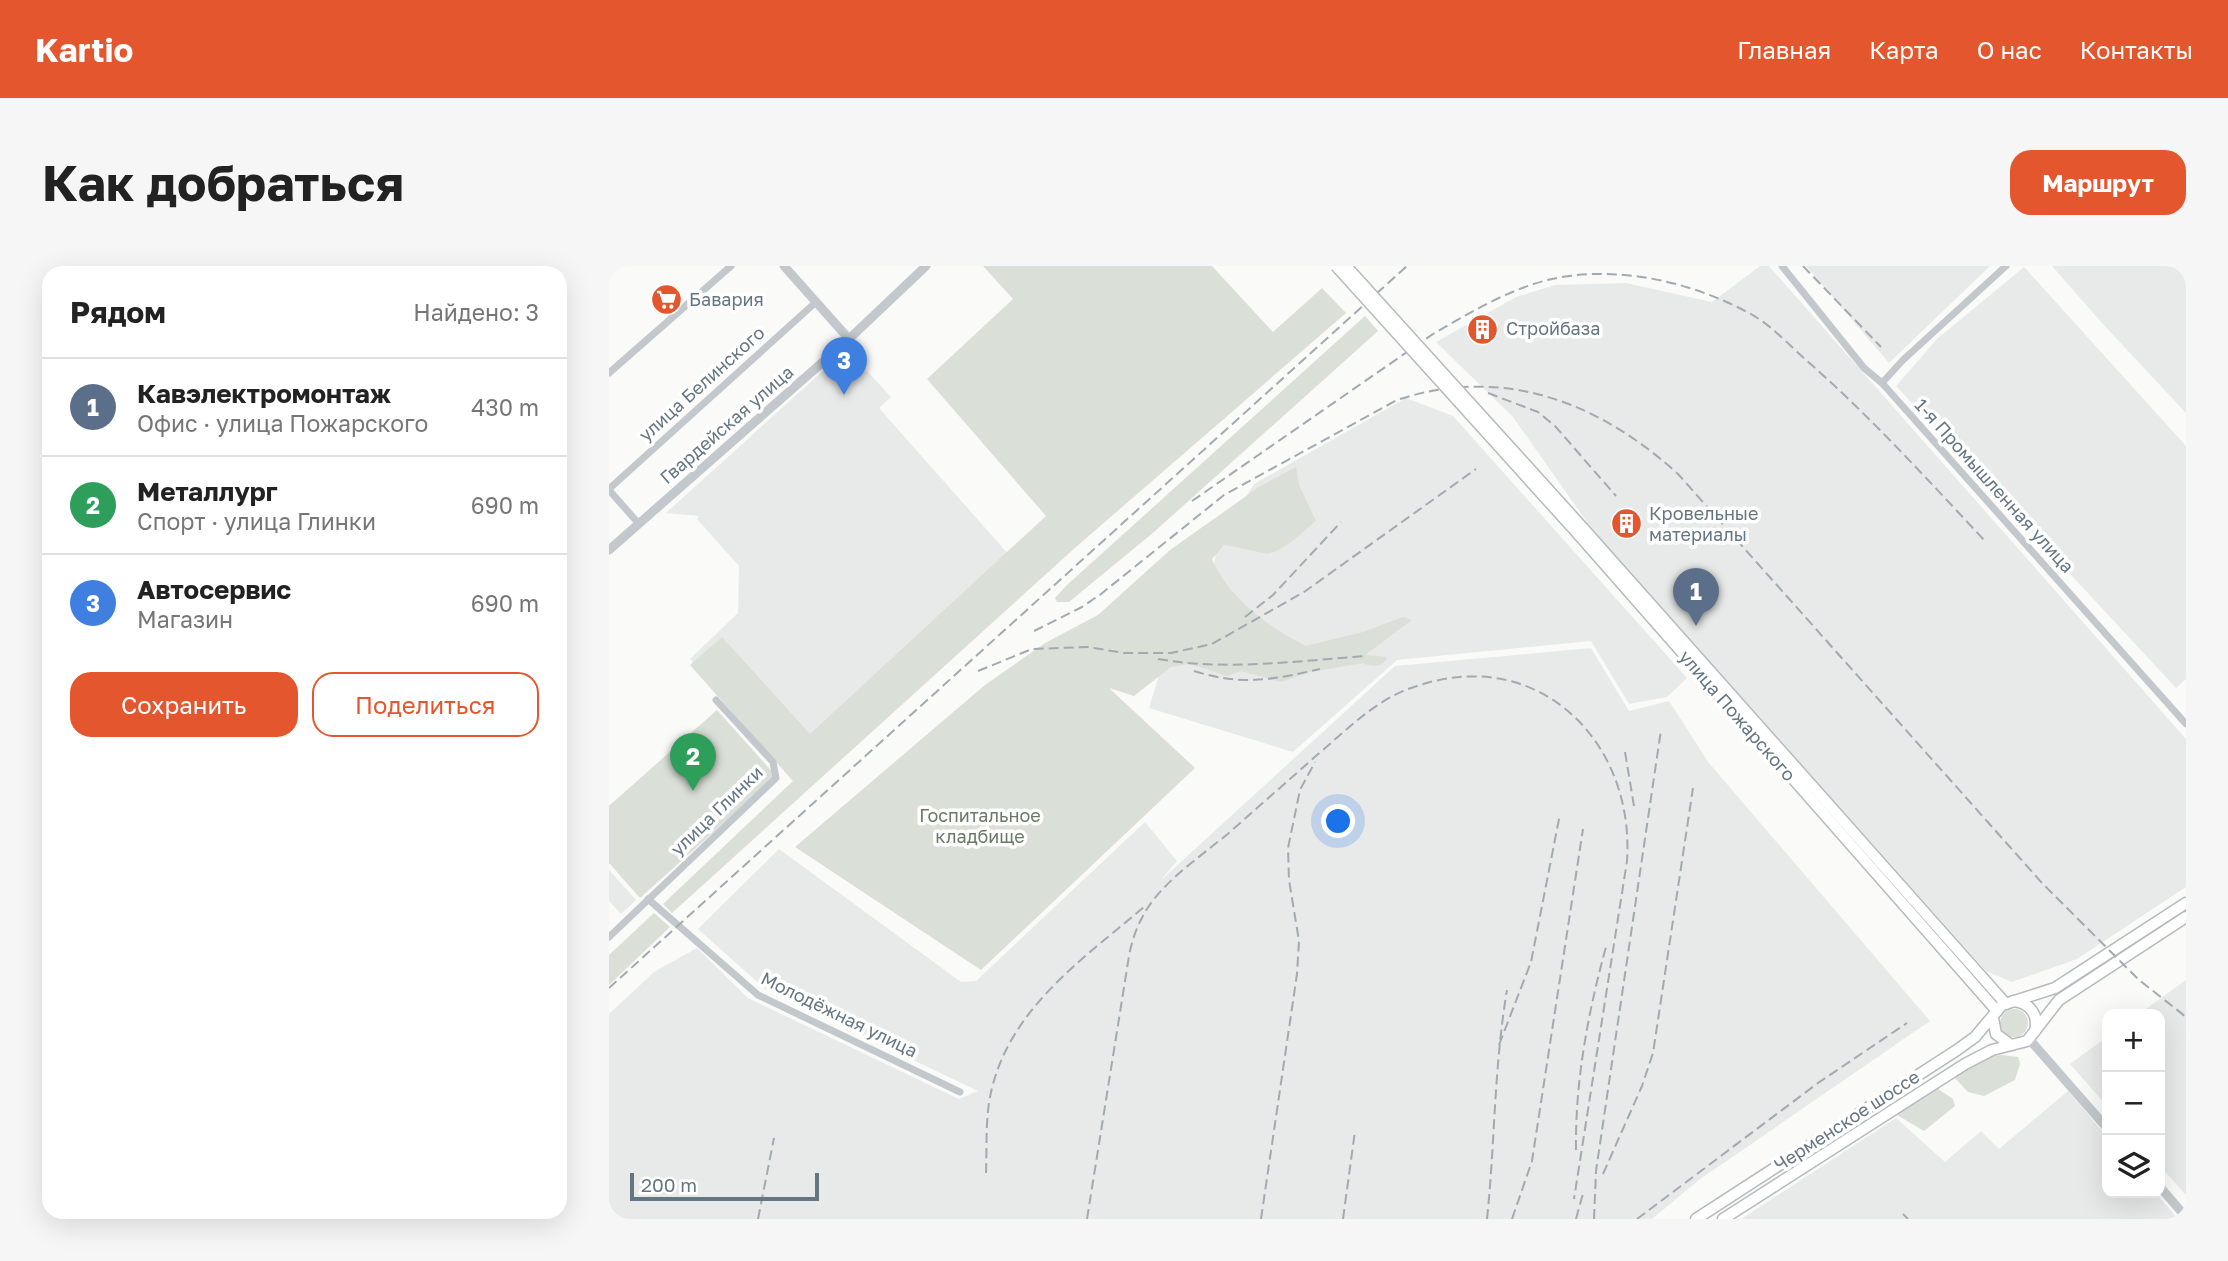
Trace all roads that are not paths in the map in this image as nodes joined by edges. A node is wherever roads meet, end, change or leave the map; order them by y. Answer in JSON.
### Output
{"nodes":[{"id":1,"x":731,"y":266,"type":"edge"},
{"id":2,"x":784,"y":266,"type":"edge"},
{"id":3,"x":926,"y":266,"type":"edge"},
{"id":4,"x":1336,"y":266,"type":"edge"},
{"id":5,"x":1346,"y":266,"type":"edge"},
{"id":6,"x":1782,"y":266,"type":"edge"},
{"id":7,"x":2006,"y":266,"type":"edge"},
{"id":8,"x":816,"y":302,"type":"junction"},
{"id":9,"x":849,"y":340,"type":"junction"},
{"id":10,"x":609,"y":373,"type":"edge"},
{"id":11,"x":1882,"y":383,"type":"junction"},
{"id":12,"x":609,"y":489,"type":"edge"},
{"id":13,"x":639,"y":524,"type":"junction"},
{"id":14,"x":1580,"y":531,"type":"junction"},
{"id":15,"x":609,"y":550,"type":"edge"},
{"id":16,"x":716,"y":700,"type":"dead end"},
{"id":17,"x":2186,"y":724,"type":"edge"},
{"id":18,"x":648,"y":899,"type":"junction"},
{"id":19,"x":2186,"y":903,"type":"edge"},
{"id":20,"x":2186,"y":917,"type":"edge"},
{"id":21,"x":609,"y":937,"type":"edge"},
{"id":22,"x":2002,"y":1008,"type":"junction"},
{"id":23,"x":2031,"y":1037,"type":"junction"},
{"id":24,"x":2011,"y":1045,"type":"junction"},
{"id":25,"x":960,"y":1092,"type":"dead end"},
{"id":26,"x":2102,"y":1122,"type":"edge"},
{"id":27,"x":2165,"y":1193,"type":"edge"},
{"id":28,"x":2186,"y":1217,"type":"edge"},
{"id":29,"x":1696,"y":1219,"type":"edge"},
{"id":30,"x":1723,"y":1219,"type":"edge"}],
"edges":[{"from":1,"to":10,"type":"street"},
{"from":2,"to":8,"type":"street"},
{"from":3,"to":9,"type":"street","name":"Гвардейская улица"},
{"from":4,"to":14,"type":"main road","name":"улица Пожарского","bridge":true},
{"from":5,"to":14,"type":"main road","name":"улица Пожарского","bridge":true},
{"from":6,"to":11,"type":"street","name":"1-я Промышленная улица"},
{"from":7,"to":11,"type":"street"},
{"from":8,"to":9,"type":"street"},
{"from":8,"to":12,"type":"street","name":"улица Белинского"},
{"from":9,"to":13,"type":"street","name":"Гвардейская улица"},
{"from":11,"to":17,"type":"street","name":"1-я Промышленная улица"},
{"from":12,"to":13,"type":"street"},
{"from":13,"to":15,"type":"street","name":"Гвардейская улица"},
{"from":14,"to":22,"type":"main road","name":"улица Пожарского"},
{"from":16,"to":18,"type":"street","name":"улица Глинки"},
{"from":18,"to":21,"type":"street","name":"улица Глинки"},
{"from":18,"to":25,"type":"street","name":"Молодёжная улица"},
{"from":19,"to":22,"type":"main road","name":"Черменское шоссе"},
{"from":20,"to":23,"type":"main road"},
{"from":22,"to":23,"type":"main road"},
{"from":22,"to":24,"type":"main road"},
{"from":22,"to":29,"type":"main road","name":"Черменское шоссе"},
{"from":23,"to":24,"type":"main road","name":"Черменское шоссе"},
{"from":23,"to":26,"type":"street"},
{"from":24,"to":30,"type":"main road","name":"Черменское шоссе"},
{"from":27,"to":28,"type":"street"}]}
